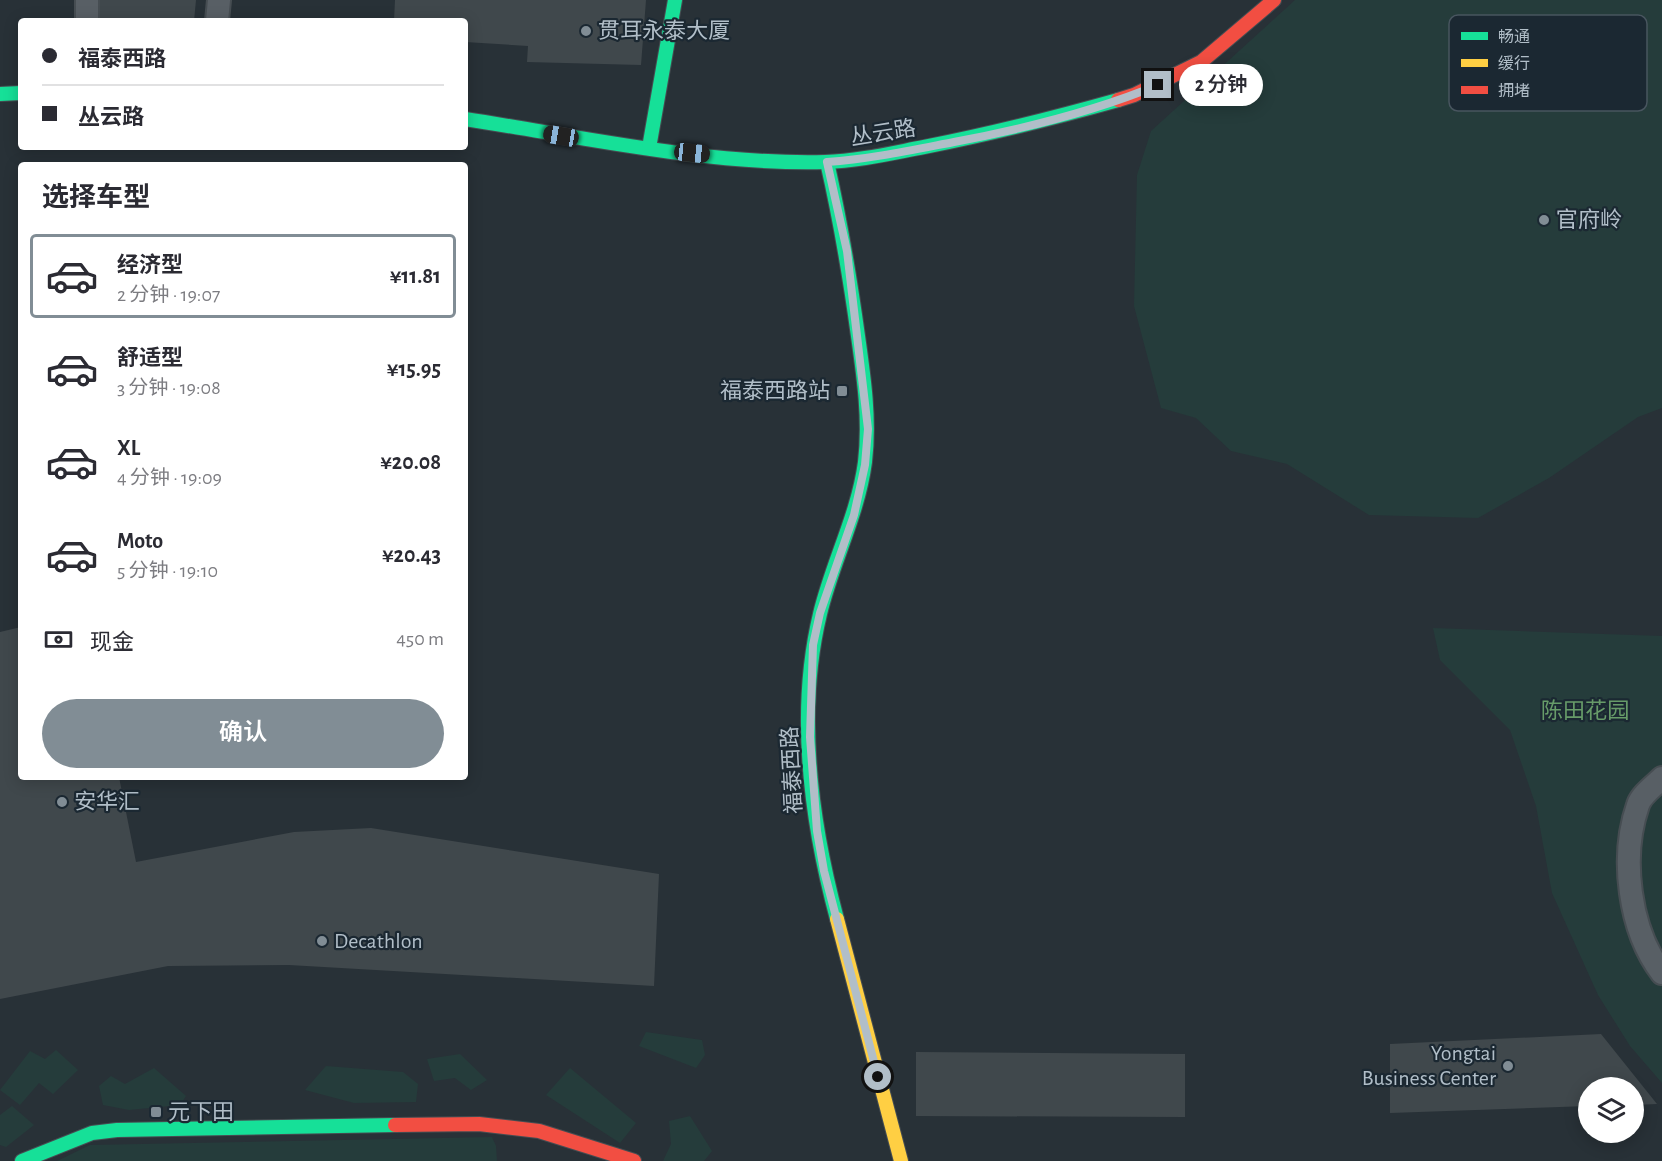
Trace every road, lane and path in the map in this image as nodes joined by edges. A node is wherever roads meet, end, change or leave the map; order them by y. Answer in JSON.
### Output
{"nodes":[{"id":1,"x":87,"y":0,"type":"edge"},
{"id":2,"x":219,"y":0,"type":"edge"},
{"id":3,"x":675,"y":0,"type":"edge"},
{"id":4,"x":1274,"y":0,"type":"edge"},
{"id":5,"x":87,"y":18,"type":"edge"},
{"id":6,"x":217,"y":18,"type":"edge"},
{"id":7,"x":18,"y":93,"type":"edge"},
{"id":8,"x":0,"y":94,"type":"edge"},
{"id":9,"x":468,"y":119,"type":"edge"},
{"id":10,"x":649,"y":148,"type":"junction"},
{"id":11,"x":827,"y":162,"type":"junction"},
{"id":12,"x":1662,"y":778,"type":"edge"},
{"id":13,"x":1662,"y":973,"type":"edge"},
{"id":14,"x":22,"y":1161,"type":"edge"},
{"id":15,"x":634,"y":1161,"type":"edge"},
{"id":16,"x":901,"y":1161,"type":"edge"}],
"edges":[{"from":1,"to":5,"type":"street"},
{"from":2,"to":6,"type":"street"},
{"from":3,"to":10,"type":"street"},
{"from":4,"to":11,"type":"street","name":"丛云路"},
{"from":7,"to":8,"type":"street"},
{"from":9,"to":10,"type":"street","name":"丛云路"},
{"from":10,"to":11,"type":"street","name":"丛云路"},
{"from":11,"to":16,"type":"street","name":"福泰西路"},
{"from":12,"to":13,"type":"street"},
{"from":14,"to":15,"type":"street"}]}
